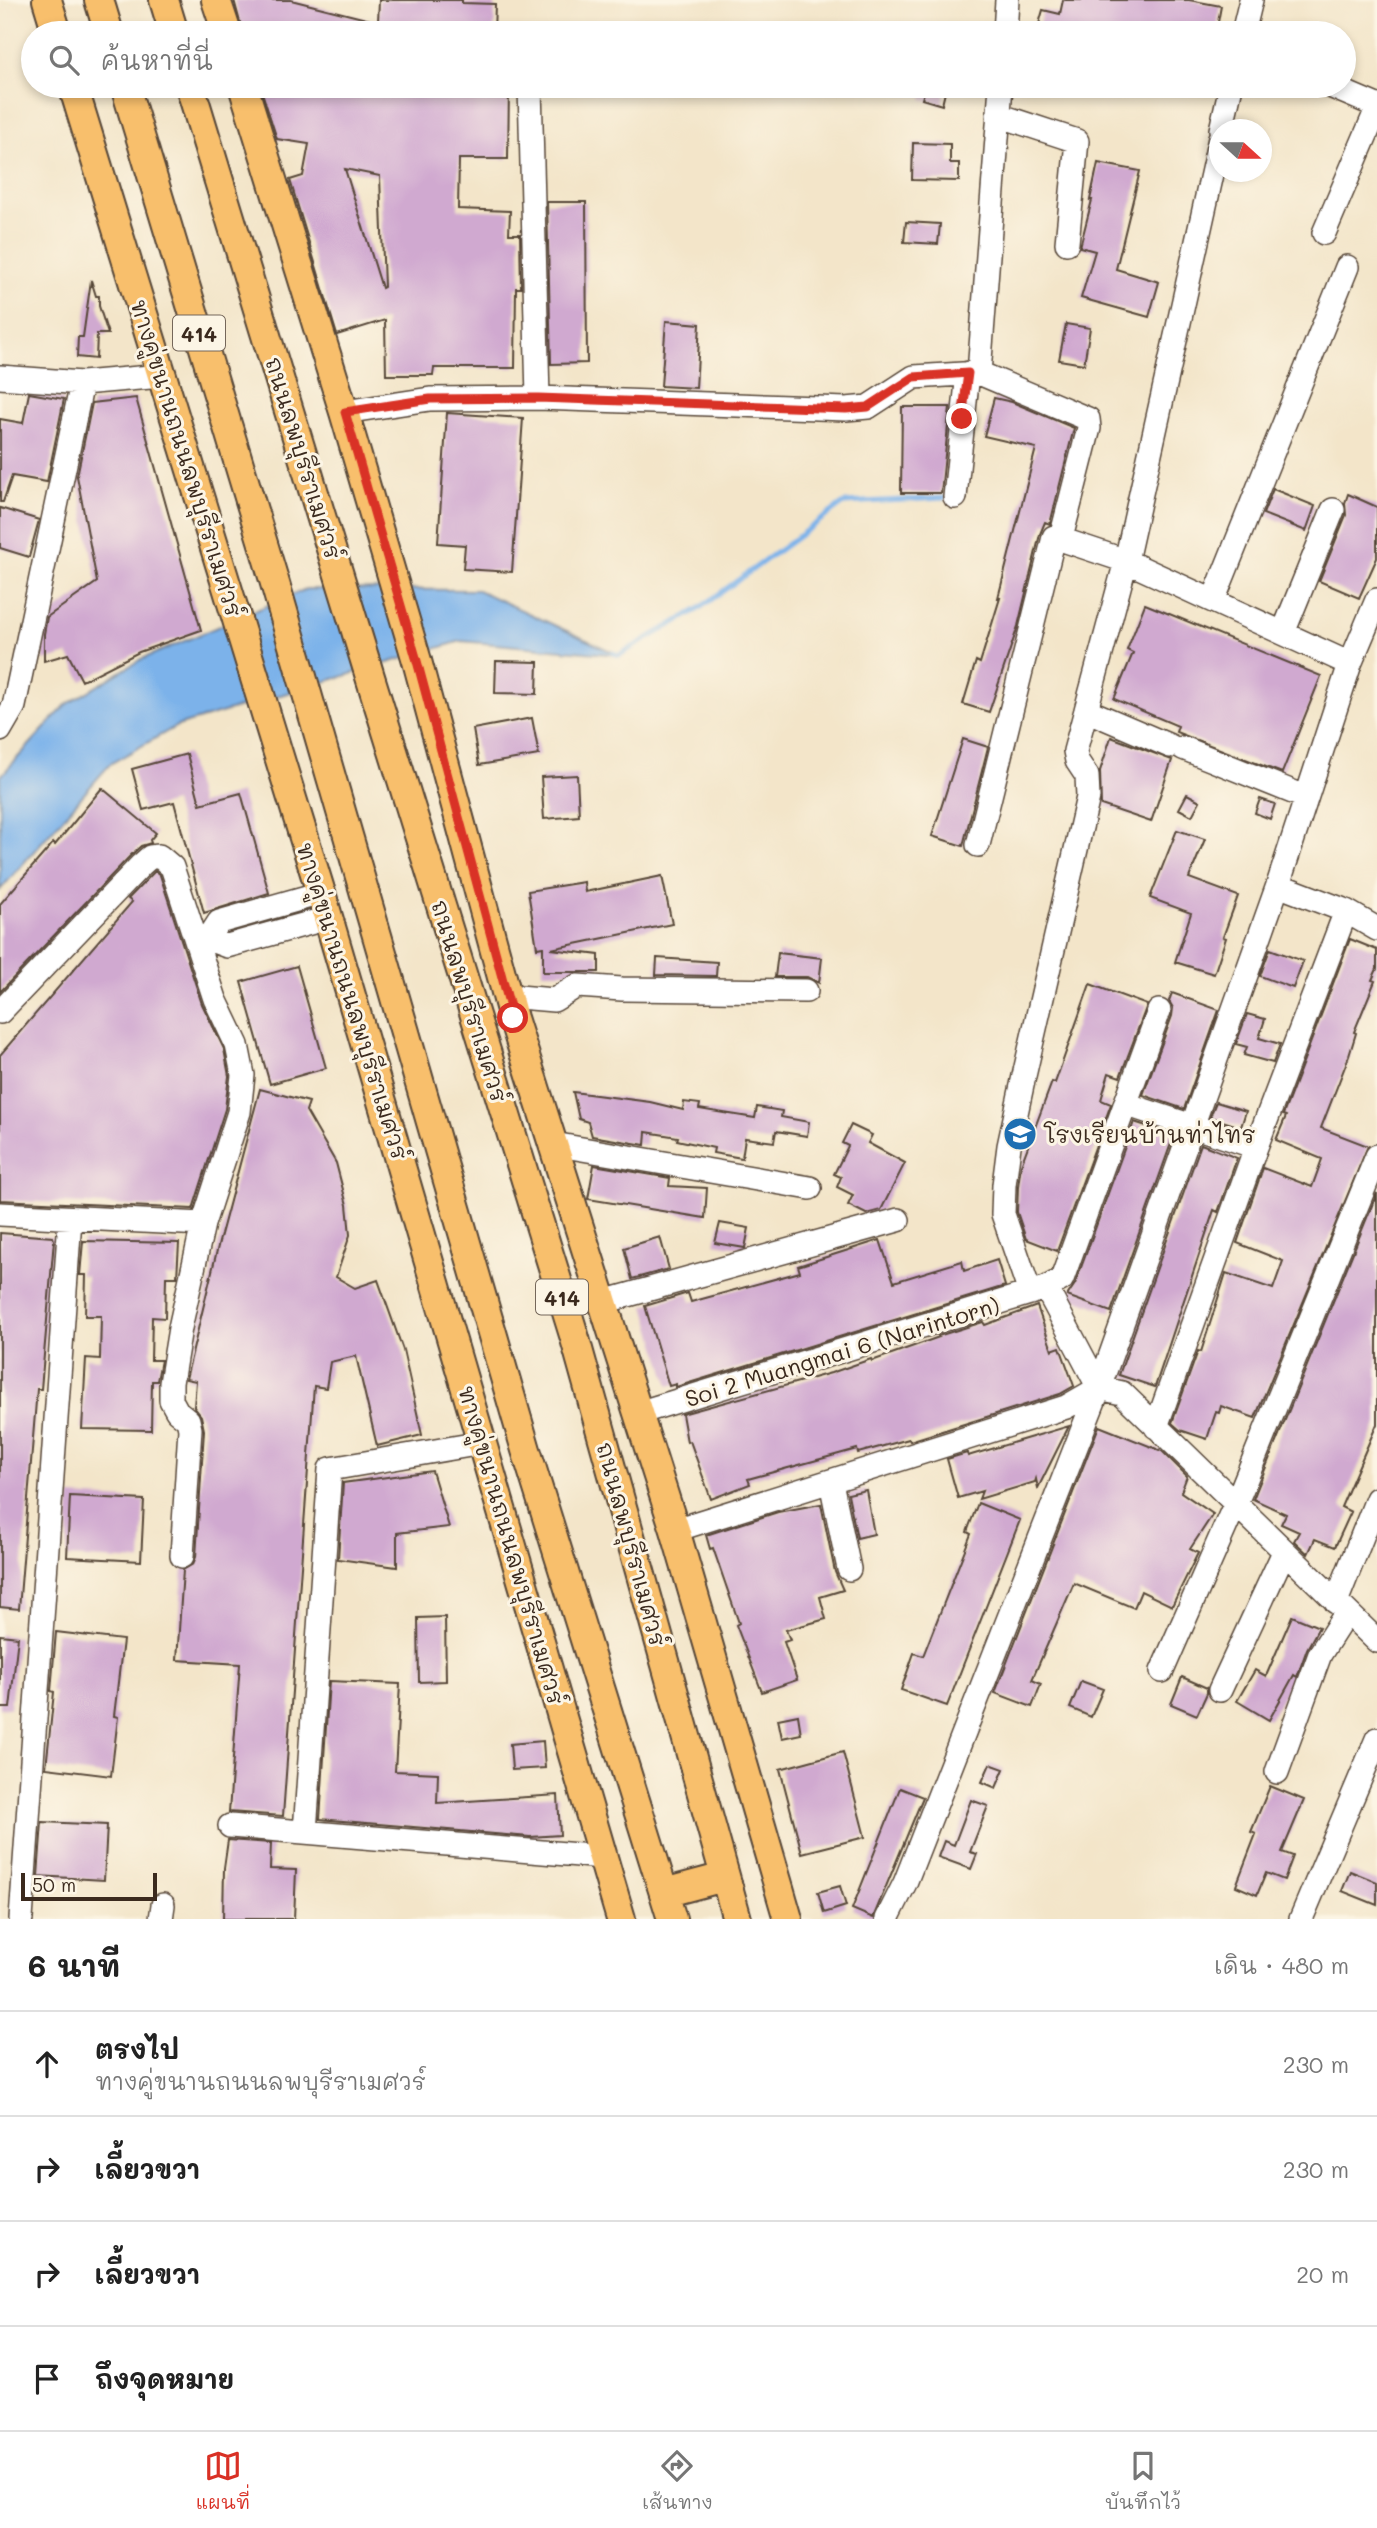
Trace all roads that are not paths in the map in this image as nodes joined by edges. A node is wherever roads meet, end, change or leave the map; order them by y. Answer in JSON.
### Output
{"nodes":[{"id":1,"x":47,"y":0,"type":"edge"},
{"id":2,"x":99,"y":0,"type":"edge"},
{"id":3,"x":164,"y":0,"type":"edge"},
{"id":4,"x":216,"y":0,"type":"edge"},
{"id":5,"x":1007,"y":0,"type":"edge"},
{"id":6,"x":1251,"y":0,"type":"edge"},
{"id":7,"x":53,"y":21,"type":"edge"},
{"id":8,"x":105,"y":21,"type":"edge"},
{"id":9,"x":170,"y":21,"type":"edge"},
{"id":10,"x":223,"y":21,"type":"edge"},
{"id":11,"x":1006,"y":21,"type":"edge"},
{"id":12,"x":1246,"y":21,"type":"edge"},
{"id":13,"x":77,"y":98,"type":"edge"},
{"id":14,"x":129,"y":98,"type":"edge"},
{"id":15,"x":194,"y":98,"type":"edge"},
{"id":16,"x":247,"y":98,"type":"edge"},
{"id":17,"x":530,"y":98,"type":"edge"},
{"id":18,"x":1000,"y":98,"type":"edge"},
{"id":19,"x":1229,"y":98,"type":"edge"},
{"id":20,"x":1356,"y":98,"type":"edge"},
{"id":21,"x":1377,"y":108,"type":"edge"},
{"id":22,"x":999,"y":115,"type":"junction"},
{"id":23,"x":1224,"y":119,"type":"edge"},
{"id":24,"x":1210,"y":182,"type":"edge"},
{"id":25,"x":1324,"y":233,"type":"dead end"},
{"id":26,"x":1067,"y":243,"type":"dead end"},
{"id":27,"x":1347,"y":267,"type":"dead end"},
{"id":28,"x":974,"y":373,"type":"junction"},
{"id":29,"x":162,"y":376,"type":"junction"},
{"id":30,"x":0,"y":377,"type":"edge"},
{"id":31,"x":82,"y":383,"type":"junction"},
{"id":32,"x":538,"y":398,"type":"junction"},
{"id":33,"x":345,"y":412,"type":"junction"},
{"id":34,"x":955,"y":497,"type":"dead end"},
{"id":35,"x":1333,"y":510,"type":"dead end"},
{"id":36,"x":1061,"y":538,"type":"junction"},
{"id":37,"x":1126,"y":561,"type":"junction"},
{"id":38,"x":1377,"y":600,"type":"edge"},
{"id":39,"x":1213,"y":601,"type":"junction"},
{"id":40,"x":1283,"y":633,"type":"junction"},
{"id":41,"x":1350,"y":664,"type":"junction"},
{"id":42,"x":1086,"y":710,"type":"junction"},
{"id":43,"x":0,"y":730,"type":"edge"},
{"id":44,"x":1305,"y":797,"type":"junction"},
{"id":45,"x":978,"y":845,"type":"dead end"},
{"id":46,"x":1278,"y":884,"type":"junction"},
{"id":47,"x":325,"y":905,"type":"junction"},
{"id":48,"x":1346,"y":911,"type":"junction"},
{"id":49,"x":1377,"y":929,"type":"edge"},
{"id":50,"x":203,"y":940,"type":"junction"},
{"id":51,"x":807,"y":991,"type":"dead end"},
{"id":52,"x":510,"y":1007,"type":"junction"},
{"id":53,"x":1159,"y":1011,"type":"dead end"},
{"id":54,"x":0,"y":1012,"type":"edge"},
{"id":55,"x":1125,"y":1104,"type":"junction"},
{"id":56,"x":1193,"y":1126,"type":"junction"},
{"id":57,"x":394,"y":1136,"type":"junction"},
{"id":58,"x":553,"y":1144,"type":"junction"},
{"id":59,"x":1256,"y":1147,"type":"junction"},
{"id":60,"x":1377,"y":1156,"type":"edge"},
{"id":61,"x":810,"y":1188,"type":"dead end"},
{"id":62,"x":0,"y":1214,"type":"edge"},
{"id":63,"x":70,"y":1219,"type":"junction"},
{"id":64,"x":898,"y":1220,"type":"dead end"},
{"id":65,"x":203,"y":1224,"type":"junction"},
{"id":66,"x":1038,"y":1291,"type":"junction"},
{"id":67,"x":603,"y":1302,"type":"junction"},
{"id":68,"x":574,"y":1335,"type":"junction"},
{"id":69,"x":1099,"y":1388,"type":"junction"},
{"id":70,"x":638,"y":1413,"type":"junction"},
{"id":71,"x":1156,"y":1427,"type":"junction"},
{"id":72,"x":482,"y":1443,"type":"junction"},
{"id":73,"x":527,"y":1450,"type":"junction"},
{"id":74,"x":831,"y":1482,"type":"junction"},
{"id":75,"x":1377,"y":1499,"type":"edge"},
{"id":76,"x":1235,"y":1504,"type":"junction"},
{"id":77,"x":675,"y":1530,"type":"junction"},
{"id":78,"x":1284,"y":1552,"type":"junction"},
{"id":79,"x":182,"y":1556,"type":"dead end"},
{"id":80,"x":849,"y":1569,"type":"dead end"},
{"id":81,"x":1341,"y":1607,"type":"junction"},
{"id":82,"x":1377,"y":1641,"type":"edge"},
{"id":83,"x":1162,"y":1671,"type":"dead end"},
{"id":84,"x":1220,"y":1690,"type":"dead end"},
{"id":85,"x":1377,"y":1739,"type":"edge"},
{"id":86,"x":1277,"y":1772,"type":"dead end"},
{"id":87,"x":230,"y":1826,"type":"dead end"},
{"id":88,"x":305,"y":1832,"type":"junction"},
{"id":89,"x":603,"y":1857,"type":"junction"},
{"id":90,"x":724,"y":1877,"type":"junction"},
{"id":91,"x":668,"y":1906,"type":"edge"},
{"id":92,"x":21,"y":1919,"type":"edge"},
{"id":93,"x":621,"y":1919,"type":"edge"},
{"id":94,"x":737,"y":1919,"type":"edge"},
{"id":95,"x":788,"y":1919,"type":"edge"},
{"id":96,"x":887,"y":1919,"type":"edge"},
{"id":97,"x":1301,"y":1919,"type":"edge"}],
"edges":[{"from":1,"to":7,"type":"main road"},
{"from":2,"to":8,"type":"main road"},
{"from":3,"to":9,"type":"main road"},
{"from":4,"to":10,"type":"main road"},
{"from":5,"to":11,"type":"street"},
{"from":6,"to":12,"type":"street"},
{"from":13,"to":29,"type":"main road","name":"ทางคู่ขนานถนนลพบุรีราเมศวร์","number":"414"},
{"from":14,"to":73,"type":"main road","number":"414"},
{"from":15,"to":68,"type":"main road","name":"ถนนลพบุรีราเมศวร์","number":"414"},
{"from":16,"to":33,"type":"main road","number":"414"},
{"from":17,"to":32,"type":"street"},
{"from":18,"to":22,"type":"street"},
{"from":19,"to":23,"type":"street"},
{"from":20,"to":21,"type":"street"},
{"from":21,"to":25,"type":"street"},
{"from":22,"to":26,"type":"street"},
{"from":22,"to":28,"type":"street"},
{"from":24,"to":37,"type":"street"},
{"from":27,"to":39,"type":"street"},
{"from":28,"to":32,"type":"street"},
{"from":28,"to":34,"type":"street"},
{"from":28,"to":36,"type":"street"},
{"from":29,"to":31,"type":"street"},
{"from":29,"to":47,"type":"main road","name":"ทางคู่ขนานถนนลพบุรีราเมศวร์","number":"414"},
{"from":30,"to":31,"type":"street"},
{"from":31,"to":43,"type":"street"},
{"from":32,"to":33,"type":"street"},
{"from":33,"to":52,"type":"main road","number":"414"},
{"from":35,"to":40,"type":"street"},
{"from":36,"to":37,"type":"street"},
{"from":36,"to":45,"type":"street"},
{"from":37,"to":39,"type":"street"},
{"from":37,"to":42,"type":"street"},
{"from":38,"to":41,"type":"street"},
{"from":39,"to":40,"type":"street"},
{"from":40,"to":41,"type":"street"},
{"from":41,"to":44,"type":"street"},
{"from":42,"to":44,"type":"street"},
{"from":42,"to":66,"type":"street"},
{"from":44,"to":46,"type":"street"},
{"from":46,"to":48,"type":"street"},
{"from":46,"to":56,"type":"street"},
{"from":47,"to":50,"type":"street"},
{"from":47,"to":57,"type":"main road","name":"ทางคู่ขนานถนนลพบุรีราเมศวร์","number":"414"},
{"from":48,"to":49,"type":"street"},
{"from":48,"to":59,"type":"street"},
{"from":50,"to":54,"type":"street"},
{"from":50,"to":65,"type":"street"},
{"from":51,"to":52,"type":"street"},
{"from":52,"to":58,"type":"main road","number":"414"},
{"from":52,"to":68,"type":"main road"},
{"from":53,"to":55,"type":"street"},
{"from":55,"to":56,"type":"street"},
{"from":55,"to":66,"type":"street"},
{"from":56,"to":59,"type":"street"},
{"from":56,"to":69,"type":"street"},
{"from":57,"to":72,"type":"main road","name":"ทางคู่ขนานถนนลพบุรีราเมศวร์","number":"414"},
{"from":57,"to":73,"type":"main road"},
{"from":58,"to":61,"type":"street"},
{"from":58,"to":67,"type":"main road","number":"414"},
{"from":59,"to":71,"type":"street"},
{"from":60,"to":76,"type":"street"},
{"from":62,"to":63,"type":"street"},
{"from":63,"to":65,"type":"street"},
{"from":63,"to":92,"type":"street"},
{"from":64,"to":67,"type":"street"},
{"from":65,"to":79,"type":"street"},
{"from":66,"to":69,"type":"street"},
{"from":66,"to":70,"type":"street","name":"Soi 2 Muangmai 6 (Narintorn)"},
{"from":67,"to":70,"type":"main road","number":"414"},
{"from":68,"to":90,"type":"main road","name":"ถนนลพบุรีราเมศวร์","number":"414"},
{"from":69,"to":71,"type":"street"},
{"from":69,"to":74,"type":"street"},
{"from":69,"to":96,"type":"street"},
{"from":70,"to":77,"type":"main road","number":"414"},
{"from":71,"to":76,"type":"street"},
{"from":72,"to":88,"type":"street"},
{"from":72,"to":89,"type":"main road","name":"ทางคู่ขนานถนนลพบุรีราเมศวร์","number":"414"},
{"from":73,"to":91,"type":"main road","number":"414"},
{"from":74,"to":77,"type":"street"},
{"from":74,"to":80,"type":"street"},
{"from":75,"to":81,"type":"street"},
{"from":76,"to":78,"type":"street"},
{"from":76,"to":83,"type":"street"},
{"from":77,"to":95,"type":"main road","number":"414"},
{"from":78,"to":81,"type":"street"},
{"from":78,"to":84,"type":"street"},
{"from":81,"to":82,"type":"street"},
{"from":81,"to":86,"type":"street"},
{"from":85,"to":97,"type":"street"},
{"from":87,"to":88,"type":"street"},
{"from":88,"to":89,"type":"street"},
{"from":89,"to":93,"type":"main road","name":"ทางคู่ขนานถนนลพบุรีราเมศวร์","number":"414"},
{"from":90,"to":91,"type":"main road"},
{"from":90,"to":94,"type":"main road","name":"ถนนลพบุรีราเมศวร์","number":"414"}]}
